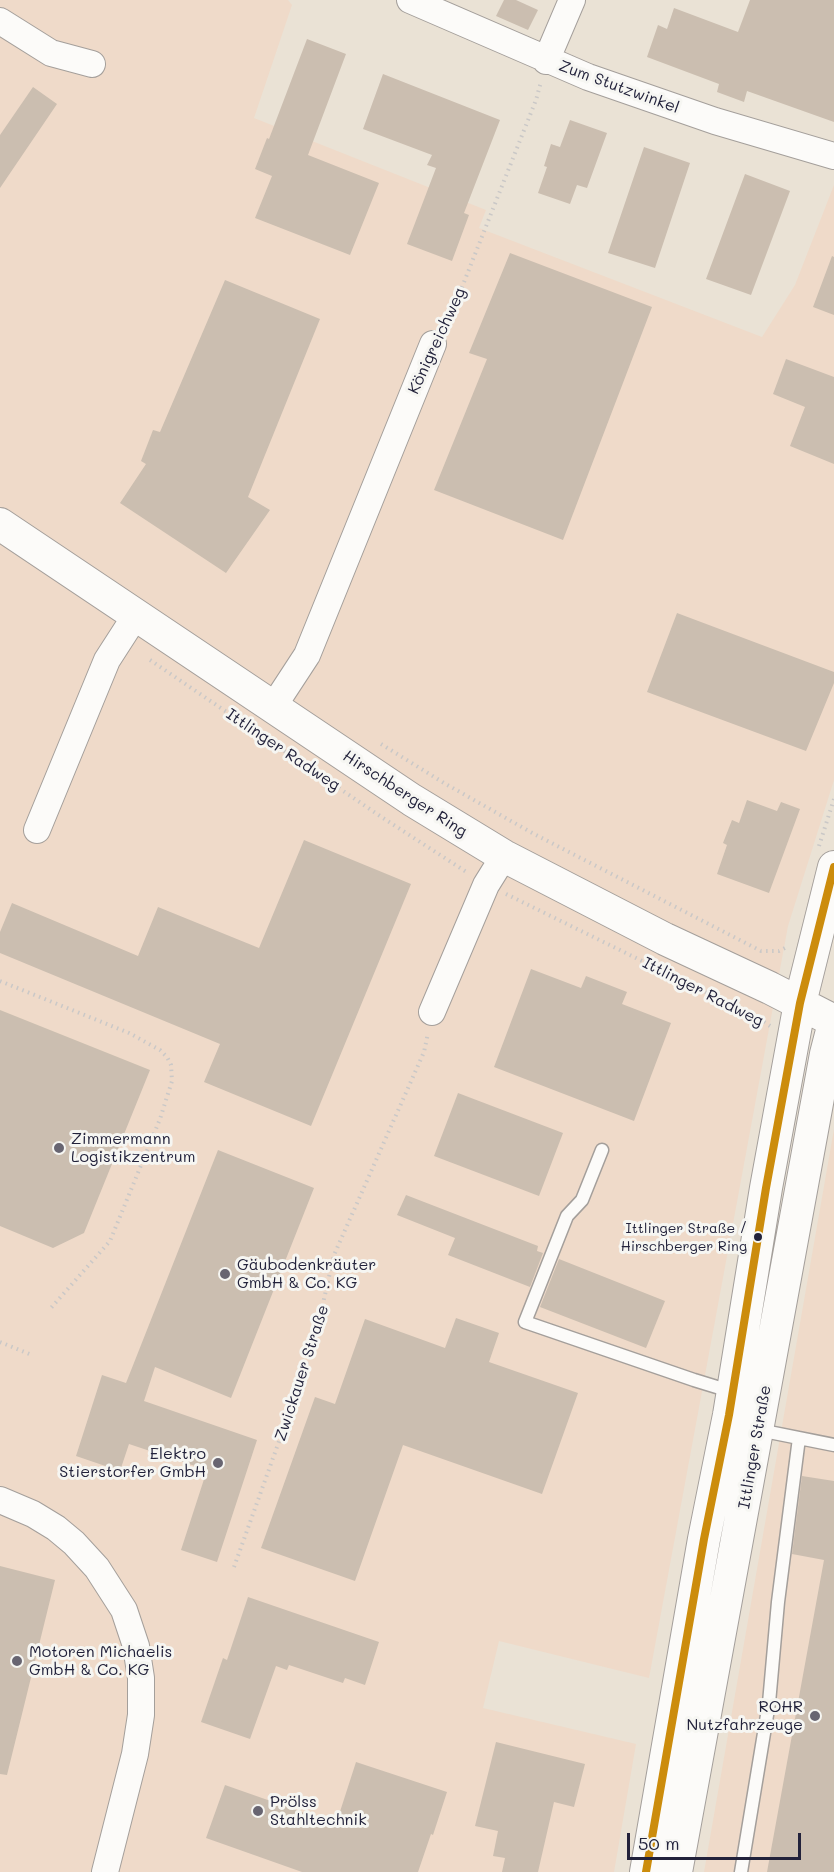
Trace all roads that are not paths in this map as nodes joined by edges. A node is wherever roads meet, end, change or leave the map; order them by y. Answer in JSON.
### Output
{"nodes":[{"id":1,"x":410,"y":0,"type":"edge"},
{"id":2,"x":572,"y":0,"type":"edge"},
{"id":3,"x":0,"y":21,"type":"edge"},
{"id":4,"x":546,"y":61,"type":"junction"},
{"id":5,"x":92,"y":64,"type":"dead end"},
{"id":6,"x":834,"y":156,"type":"edge"},
{"id":7,"x":433,"y":344,"type":"road end"},
{"id":8,"x":0,"y":524,"type":"edge"},
{"id":9,"x":128,"y":627,"type":"junction"},
{"id":10,"x":273,"y":707,"type":"junction"},
{"id":11,"x":37,"y":830,"type":"dead end"},
{"id":12,"x":504,"y":856,"type":"junction"},
{"id":13,"x":826,"y":858,"type":"edge"},
{"id":14,"x":800,"y":1003,"type":"junction"},
{"id":15,"x":432,"y":1012,"type":"road end"},
{"id":16,"x":834,"y":1022,"type":"edge"},
{"id":17,"x":602,"y":1150,"type":"dead end"},
{"id":18,"x":748,"y":1395,"type":"junction"},
{"id":19,"x":758,"y":1430,"type":"junction"},
{"id":20,"x":799,"y":1438,"type":"junction"},
{"id":21,"x":834,"y":1445,"type":"edge"},
{"id":22,"x":0,"y":1500,"type":"edge"},
{"id":23,"x":105,"y":1872,"type":"edge"},
{"id":24,"x":646,"y":1872,"type":"edge"},
{"id":25,"x":676,"y":1872,"type":"edge"},
{"id":26,"x":741,"y":1872,"type":"edge"}],
"edges":[{"from":1,"to":4,"type":"street","name":"Zum Stutzwinkel"},
{"from":2,"to":4,"type":"street"},
{"from":3,"to":5,"type":"street"},
{"from":4,"to":6,"type":"street","name":"Zum Stutzwinkel"},
{"from":7,"to":10,"type":"street","name":"Königreichweg"},
{"from":8,"to":9,"type":"street","name":"Hirschberger Ring"},
{"from":9,"to":10,"type":"street","name":"Hirschberger Ring"},
{"from":9,"to":11,"type":"street"},
{"from":10,"to":12,"type":"street","name":"Hirschberger Ring"},
{"from":12,"to":14,"type":"street","name":"Hirschberger Ring"},
{"from":12,"to":15,"type":"street"},
{"from":13,"to":14,"type":"street","name":"Ittlinger Straße"},
{"from":14,"to":16,"type":"street","name":"Hirschberger Ring"},
{"from":14,"to":18,"type":"street","name":"Ittlinger Straße"},
{"from":16,"to":18,"type":"street","name":"Ittlinger Straße"},
{"from":17,"to":18,"type":"lane"},
{"from":18,"to":19,"type":"street","name":"Ittlinger Straße"},
{"from":18,"to":24,"type":"street","name":"Ittlinger Straße"},
{"from":19,"to":20,"type":"lane"},
{"from":19,"to":25,"type":"street","name":"Ittlinger Straße"},
{"from":20,"to":21,"type":"lane"},
{"from":20,"to":26,"type":"lane"},
{"from":22,"to":23,"type":"street"}]}
